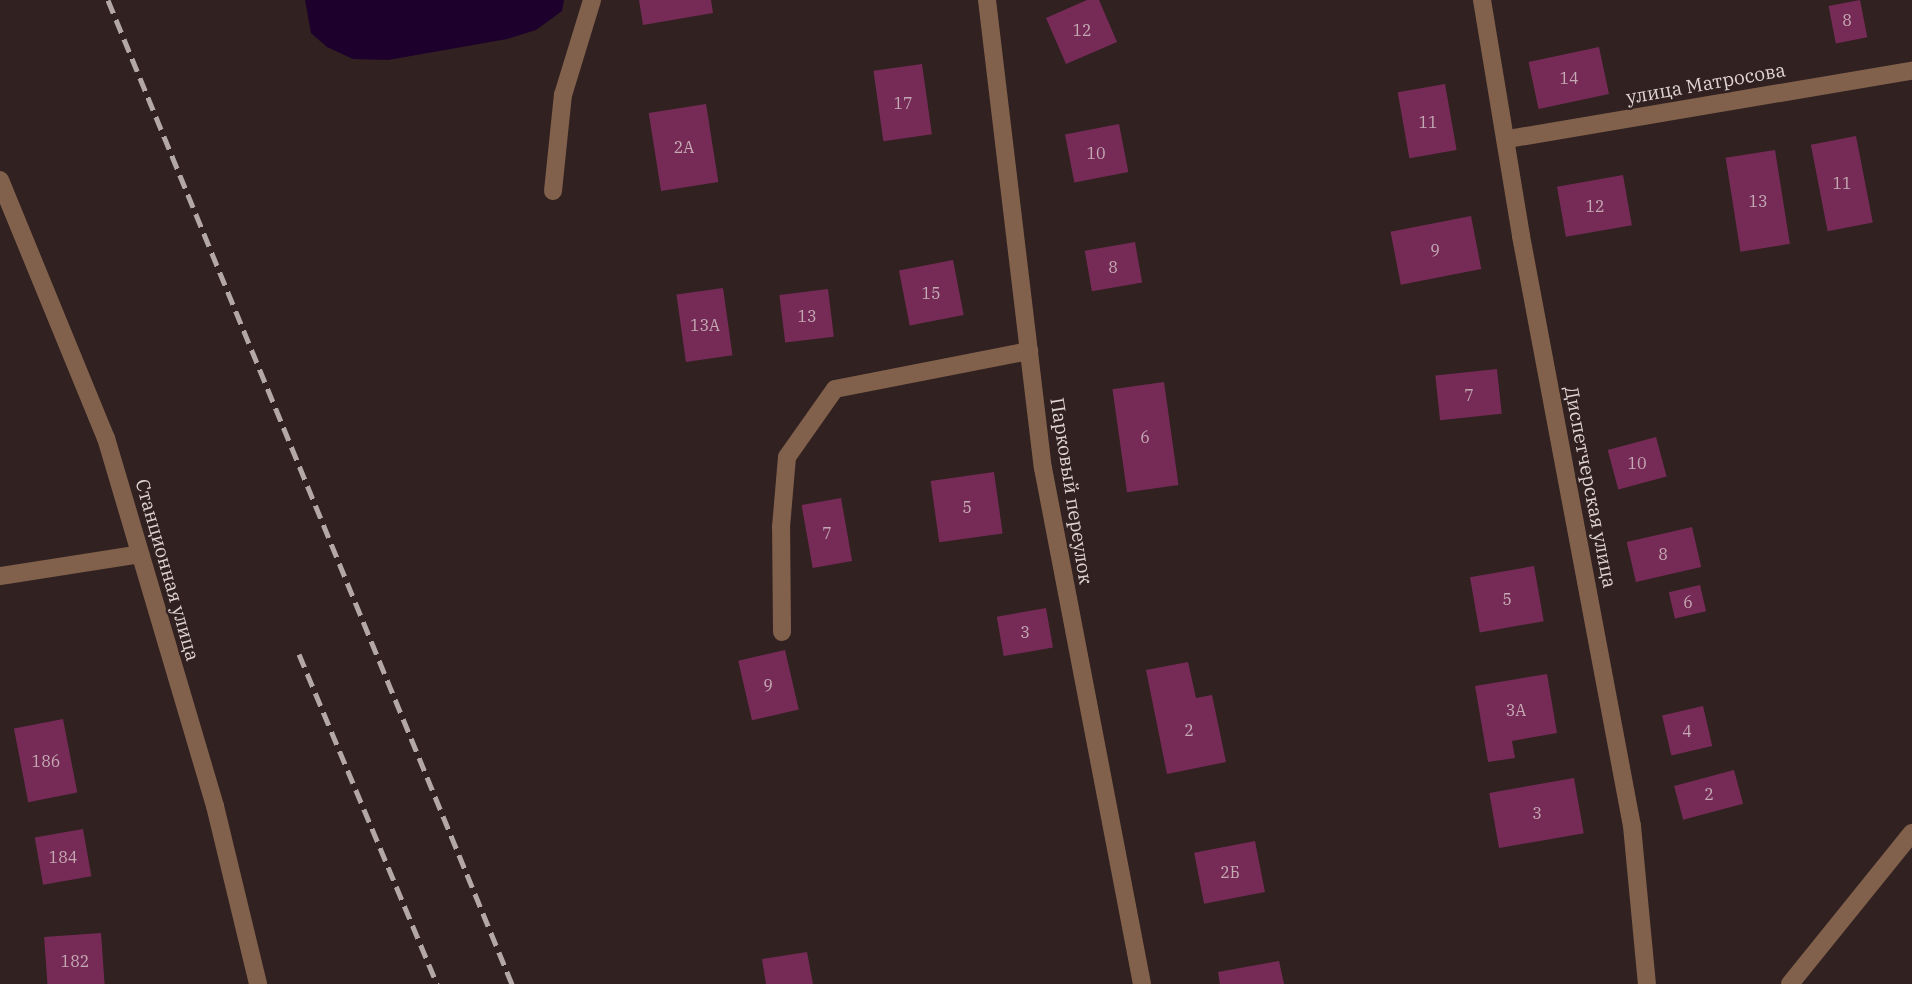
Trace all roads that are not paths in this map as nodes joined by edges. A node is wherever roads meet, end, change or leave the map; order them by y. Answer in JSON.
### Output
{"nodes":[{"id":1,"x":592,"y":0,"type":"edge"},
{"id":2,"x":986,"y":0,"type":"edge"},
{"id":3,"x":1482,"y":0,"type":"edge"},
{"id":4,"x":1912,"y":71,"type":"edge"},
{"id":5,"x":1508,"y":139,"type":"junction"},
{"id":6,"x":0,"y":180,"type":"edge"},
{"id":7,"x":553,"y":191,"type":"dead end"},
{"id":8,"x":1029,"y":351,"type":"junction"},
{"id":9,"x":139,"y":554,"type":"junction"},
{"id":10,"x":0,"y":576,"type":"edge"},
{"id":11,"x":782,"y":632,"type":"dead end"},
{"id":12,"x":1912,"y":833,"type":"edge"},
{"id":13,"x":258,"y":984,"type":"edge"},
{"id":14,"x":1142,"y":984,"type":"edge"},
{"id":15,"x":1647,"y":984,"type":"edge"},
{"id":16,"x":1790,"y":984,"type":"edge"}],
"edges":[{"from":1,"to":7,"type":"street"},
{"from":2,"to":8,"type":"street","name":"Парковый переулок"},
{"from":3,"to":5,"type":"street","name":"Диспетчерская улица"},
{"from":4,"to":5,"type":"street","name":"улица Матросова"},
{"from":5,"to":15,"type":"street","name":"Диспетчерская улица"},
{"from":6,"to":9,"type":"street","name":"Станционная улица"},
{"from":8,"to":11,"type":"street"},
{"from":8,"to":14,"type":"street","name":"Парковый переулок"},
{"from":9,"to":10,"type":"street"},
{"from":9,"to":13,"type":"street","name":"Станционная улица"},
{"from":12,"to":16,"type":"street"}]}
